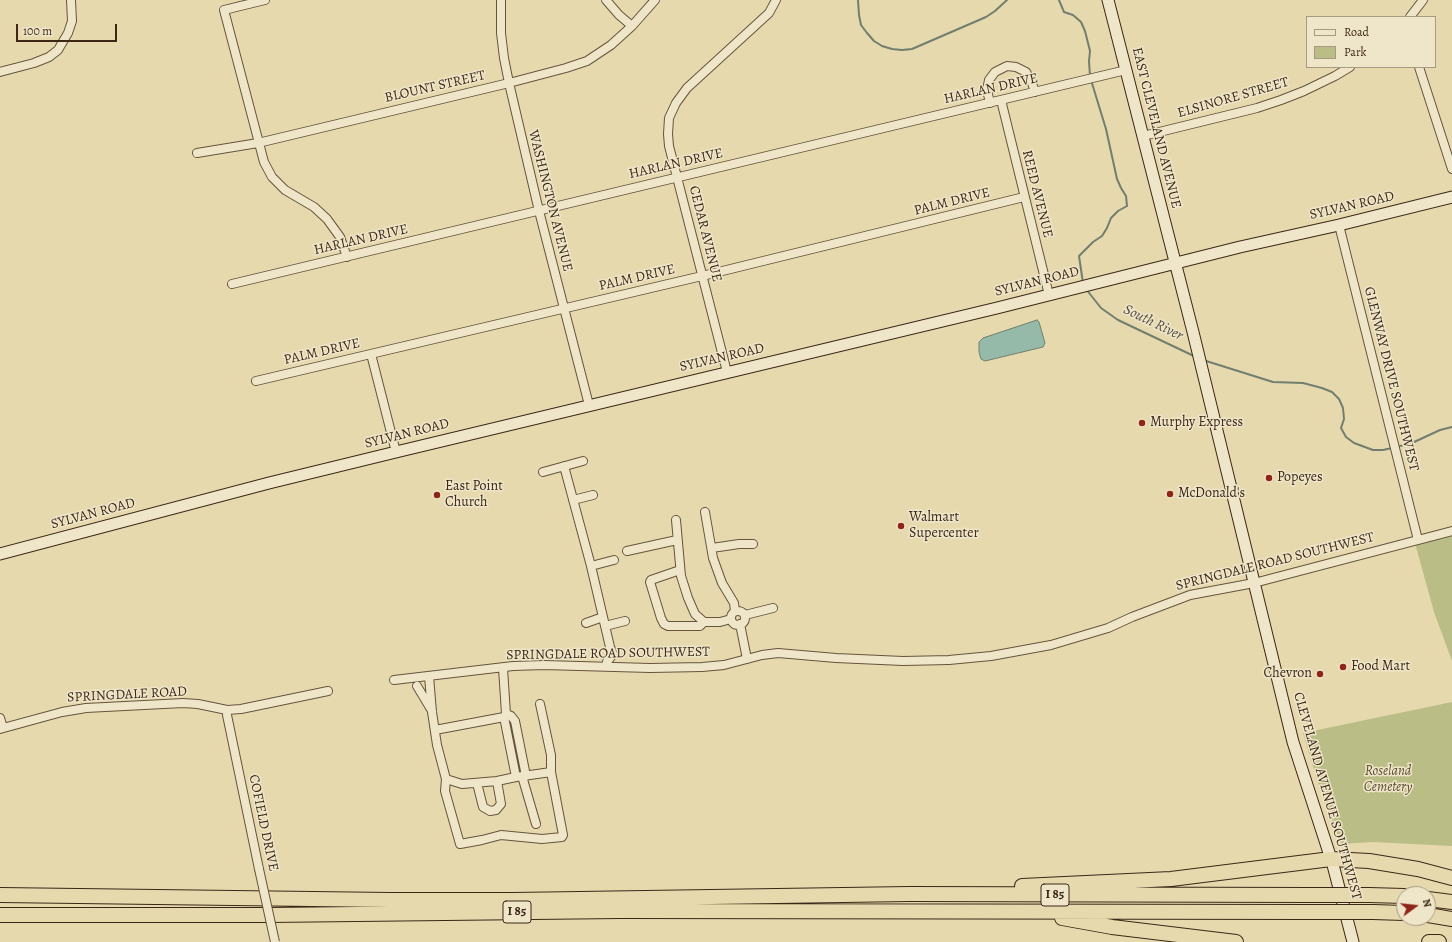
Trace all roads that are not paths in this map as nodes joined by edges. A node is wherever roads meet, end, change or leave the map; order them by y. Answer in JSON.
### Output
{"nodes":[{"id":1,"x":71,"y":0,"type":"edge"},
{"id":2,"x":265,"y":0,"type":"edge"},
{"id":3,"x":501,"y":0,"type":"edge"},
{"id":4,"x":606,"y":0,"type":"edge"},
{"id":5,"x":655,"y":0,"type":"edge"},
{"id":6,"x":776,"y":0,"type":"edge"},
{"id":7,"x":1108,"y":0,"type":"edge"},
{"id":8,"x":1423,"y":0,"type":"edge"},
{"id":9,"x":1411,"y":16,"type":"edge"},
{"id":10,"x":632,"y":26,"type":"junction"},
{"id":11,"x":1348,"y":68,"type":"edge"},
{"id":12,"x":1419,"y":68,"type":"edge"},
{"id":13,"x":1126,"y":70,"type":"junction"},
{"id":14,"x":0,"y":72,"type":"edge"},
{"id":15,"x":509,"y":83,"type":"junction"},
{"id":16,"x":1035,"y":92,"type":"junction"},
{"id":17,"x":1001,"y":100,"type":"junction"},
{"id":18,"x":990,"y":103,"type":"junction"},
{"id":19,"x":1143,"y":136,"type":"junction"},
{"id":20,"x":258,"y":143,"type":"junction"},
{"id":21,"x":197,"y":152,"type":"dead end"},
{"id":22,"x":1452,"y":169,"type":"edge"},
{"id":23,"x":677,"y":178,"type":"junction"},
{"id":24,"x":1024,"y":197,"type":"junction"},
{"id":25,"x":1452,"y":197,"type":"edge"},
{"id":26,"x":539,"y":211,"type":"junction"},
{"id":27,"x":1339,"y":225,"type":"junction"},
{"id":28,"x":347,"y":257,"type":"junction"},
{"id":29,"x":1175,"y":263,"type":"junction"},
{"id":30,"x":702,"y":276,"type":"junction"},
{"id":31,"x":232,"y":284,"type":"dead end"},
{"id":32,"x":1049,"y":295,"type":"junction"},
{"id":33,"x":563,"y":309,"type":"junction"},
{"id":34,"x":371,"y":354,"type":"junction"},
{"id":35,"x":726,"y":372,"type":"junction"},
{"id":36,"x":256,"y":381,"type":"dead end"},
{"id":37,"x":589,"y":405,"type":"junction"},
{"id":38,"x":396,"y":452,"type":"junction"},
{"id":39,"x":583,"y":461,"type":"dead end"},
{"id":40,"x":564,"y":466,"type":"junction"},
{"id":41,"x":543,"y":472,"type":"dead end"},
{"id":42,"x":593,"y":495,"type":"dead end"},
{"id":43,"x":573,"y":500,"type":"junction"},
{"id":44,"x":705,"y":512,"type":"dead end"},
{"id":45,"x":676,"y":520,"type":"dead end"},
{"id":46,"x":1452,"y":531,"type":"edge"},
{"id":47,"x":677,"y":540,"type":"junction"},
{"id":48,"x":1418,"y":540,"type":"junction"},
{"id":49,"x":753,"y":544,"type":"dead end"},
{"id":50,"x":712,"y":548,"type":"junction"},
{"id":51,"x":627,"y":551,"type":"dead end"},
{"id":52,"x":0,"y":554,"type":"edge"},
{"id":53,"x":614,"y":560,"type":"dead end"},
{"id":54,"x":591,"y":566,"type":"junction"},
{"id":55,"x":680,"y":570,"type":"junction"},
{"id":56,"x":1254,"y":583,"type":"junction"},
{"id":57,"x":773,"y":608,"type":"dead end"},
{"id":58,"x":735,"y":611,"type":"junction"},
{"id":59,"x":745,"y":615,"type":"junction"},
{"id":60,"x":603,"y":617,"type":"junction"},
{"id":61,"x":731,"y":619,"type":"junction"},
{"id":62,"x":625,"y":620,"type":"dead end"},
{"id":63,"x":586,"y":622,"type":"dead end"},
{"id":64,"x":704,"y":622,"type":"junction"},
{"id":65,"x":740,"y":624,"type":"junction"},
{"id":66,"x":605,"y":626,"type":"junction"},
{"id":67,"x":747,"y":659,"type":"junction"},
{"id":68,"x":607,"y":664,"type":"junction"},
{"id":69,"x":503,"y":668,"type":"junction"},
{"id":70,"x":429,"y":676,"type":"junction"},
{"id":71,"x":394,"y":680,"type":"dead end"},
{"id":72,"x":417,"y":686,"type":"dead end"},
{"id":73,"x":328,"y":691,"type":"dead end"},
{"id":74,"x":540,"y":704,"type":"dead end"},
{"id":75,"x":227,"y":710,"type":"junction"},
{"id":76,"x":432,"y":712,"type":"junction"},
{"id":77,"x":505,"y":715,"type":"junction"},
{"id":78,"x":0,"y":718,"type":"edge"},
{"id":79,"x":1,"y":728,"type":"edge"},
{"id":80,"x":435,"y":730,"type":"junction"},
{"id":81,"x":551,"y":772,"type":"junction"},
{"id":82,"x":521,"y":776,"type":"junction"},
{"id":83,"x":446,"y":779,"type":"junction"},
{"id":84,"x":497,"y":781,"type":"junction"},
{"id":85,"x":478,"y":783,"type":"junction"},
{"id":86,"x":536,"y":824,"type":"dead end"},
{"id":87,"x":1331,"y":859,"type":"junction"},
{"id":88,"x":1452,"y":878,"type":"edge"},
{"id":89,"x":909,"y":894,"type":"junction"},
{"id":90,"x":0,"y":895,"type":"edge"},
{"id":91,"x":1396,"y":896,"type":"edge"},
{"id":92,"x":1436,"y":900,"type":"edge"},
{"id":93,"x":1452,"y":902,"type":"edge"},
{"id":94,"x":1034,"y":911,"type":"junction"},
{"id":95,"x":1396,"y":913,"type":"edge"},
{"id":96,"x":0,"y":915,"type":"edge"},
{"id":97,"x":1436,"y":916,"type":"edge"},
{"id":98,"x":1452,"y":919,"type":"edge"},
{"id":99,"x":275,"y":942,"type":"edge"},
{"id":100,"x":1236,"y":942,"type":"edge"},
{"id":101,"x":1353,"y":942,"type":"edge"},
{"id":102,"x":1429,"y":942,"type":"edge"},
{"id":103,"x":1439,"y":942,"type":"edge"}],
"edges":[{"from":1,"to":14,"type":"street"},
{"from":2,"to":20,"type":"street"},
{"from":3,"to":15,"type":"street","name":"WASHINGTON AVENUE"},
{"from":4,"to":10,"type":"street"},
{"from":5,"to":10,"type":"street","name":"BLOUNT STREET"},
{"from":6,"to":23,"type":"street","name":"CEDAR AVENUE"},
{"from":7,"to":13,"type":"main road","name":"EAST CLEVELAND AVENUE"},
{"from":8,"to":9,"type":"street"},
{"from":10,"to":15,"type":"street","name":"BLOUNT STREET"},
{"from":11,"to":19,"type":"street","name":"ELSINORE STREET"},
{"from":12,"to":22,"type":"street"},
{"from":13,"to":16,"type":"street","name":"HARLAN DRIVE"},
{"from":13,"to":19,"type":"main road","name":"EAST CLEVELAND AVENUE"},
{"from":15,"to":20,"type":"street","name":"BLOUNT STREET"},
{"from":15,"to":26,"type":"street","name":"WASHINGTON AVENUE"},
{"from":16,"to":17,"type":"street","name":"HARLAN DRIVE"},
{"from":16,"to":18,"type":"street"},
{"from":17,"to":18,"type":"street","name":"HARLAN DRIVE"},
{"from":17,"to":24,"type":"street","name":"REED AVENUE"},
{"from":18,"to":23,"type":"street","name":"HARLAN DRIVE"},
{"from":19,"to":29,"type":"main road","name":"EAST CLEVELAND AVENUE"},
{"from":20,"to":21,"type":"street","name":"BLOUNT STREET"},
{"from":20,"to":28,"type":"street"},
{"from":23,"to":26,"type":"street","name":"HARLAN DRIVE"},
{"from":23,"to":30,"type":"street","name":"CEDAR AVENUE"},
{"from":24,"to":30,"type":"street","name":"PALM DRIVE"},
{"from":24,"to":32,"type":"street","name":"REED AVENUE"},
{"from":25,"to":27,"type":"main road","name":"SYLVAN ROAD"},
{"from":26,"to":28,"type":"street","name":"HARLAN DRIVE"},
{"from":26,"to":33,"type":"street","name":"WASHINGTON AVENUE"},
{"from":27,"to":29,"type":"main road","name":"SYLVAN ROAD"},
{"from":27,"to":48,"type":"street","name":"GLENWAY DRIVE SOUTHWEST"},
{"from":28,"to":31,"type":"street","name":"HARLAN DRIVE"},
{"from":29,"to":32,"type":"main road","name":"SYLVAN ROAD"},
{"from":29,"to":56,"type":"main road","name":"CLEVELAND AVENUE SOUTHWEST"},
{"from":30,"to":33,"type":"street","name":"PALM DRIVE"},
{"from":30,"to":35,"type":"street","name":"CEDAR AVENUE"},
{"from":32,"to":35,"type":"main road","name":"SYLVAN ROAD"},
{"from":33,"to":34,"type":"street","name":"PALM DRIVE"},
{"from":33,"to":37,"type":"street","name":"WASHINGTON AVENUE"},
{"from":34,"to":36,"type":"street","name":"PALM DRIVE"},
{"from":34,"to":38,"type":"street"},
{"from":35,"to":37,"type":"main road","name":"SYLVAN ROAD"},
{"from":37,"to":38,"type":"main road","name":"SYLVAN ROAD"},
{"from":38,"to":52,"type":"main road","name":"SYLVAN ROAD"},
{"from":39,"to":40,"type":"street"},
{"from":40,"to":41,"type":"street"},
{"from":40,"to":43,"type":"street"},
{"from":42,"to":43,"type":"street"},
{"from":43,"to":54,"type":"street"},
{"from":44,"to":50,"type":"street"},
{"from":45,"to":47,"type":"street"},
{"from":46,"to":48,"type":"street","name":"SPRINGDALE ROAD SOUTHWEST"},
{"from":47,"to":51,"type":"street"},
{"from":47,"to":55,"type":"street"},
{"from":48,"to":56,"type":"street","name":"SPRINGDALE ROAD SOUTHWEST"},
{"from":49,"to":50,"type":"street"},
{"from":50,"to":58,"type":"street"},
{"from":53,"to":54,"type":"street"},
{"from":54,"to":60,"type":"street"},
{"from":55,"to":64,"type":"street"},
{"from":55,"to":64,"type":"street"},
{"from":56,"to":67,"type":"street","name":"SPRINGDALE ROAD SOUTHWEST"},
{"from":56,"to":87,"type":"main road","name":"CLEVELAND AVENUE SOUTHWEST"},
{"from":57,"to":59,"type":"street"},
{"from":58,"to":59,"type":"street"},
{"from":58,"to":61,"type":"street"},
{"from":59,"to":65,"type":"street"},
{"from":60,"to":63,"type":"street"},
{"from":60,"to":66,"type":"street"},
{"from":61,"to":64,"type":"street"},
{"from":61,"to":65,"type":"street"},
{"from":62,"to":66,"type":"street"},
{"from":65,"to":67,"type":"street"},
{"from":66,"to":68,"type":"street"},
{"from":67,"to":68,"type":"street","name":"SPRINGDALE ROAD SOUTHWEST"},
{"from":68,"to":69,"type":"street","name":"SPRINGDALE ROAD SOUTHWEST"},
{"from":69,"to":70,"type":"street","name":"SPRINGDALE ROAD SOUTHWEST"},
{"from":69,"to":77,"type":"street"},
{"from":70,"to":71,"type":"street","name":"SPRINGDALE ROAD SOUTHWEST"},
{"from":70,"to":76,"type":"street"},
{"from":72,"to":76,"type":"street"},
{"from":73,"to":75,"type":"street","name":"SPRINGDALE ROAD"},
{"from":74,"to":81,"type":"street"},
{"from":75,"to":79,"type":"street","name":"SPRINGDALE ROAD"},
{"from":75,"to":99,"type":"street","name":"COFIELD DRIVE","bridge":true},
{"from":76,"to":80,"type":"street"},
{"from":77,"to":80,"type":"street"},
{"from":77,"to":82,"type":"street"},
{"from":78,"to":79,"type":"street"},
{"from":80,"to":83,"type":"street"},
{"from":81,"to":82,"type":"street"},
{"from":81,"to":83,"type":"street"},
{"from":82,"to":84,"type":"street"},
{"from":82,"to":86,"type":"street"},
{"from":83,"to":85,"type":"street"},
{"from":84,"to":85,"type":"street"},
{"from":84,"to":85,"type":"street"},
{"from":87,"to":88,"type":"highway"},
{"from":87,"to":89,"type":"highway"},
{"from":87,"to":101,"type":"main road","name":"CLEVELAND AVENUE SOUTHWEST"},
{"from":89,"to":90,"type":"highway","number":"I 85"},
{"from":89,"to":91,"type":"highway","number":"I 85","bridge":true},
{"from":92,"to":93,"type":"highway"},
{"from":94,"to":95,"type":"highway","number":"I 85","bridge":true},
{"from":94,"to":96,"type":"highway","number":"I 85"},
{"from":94,"to":100,"type":"highway"},
{"from":97,"to":98,"type":"highway"},
{"from":102,"to":103,"type":"highway"}]}
